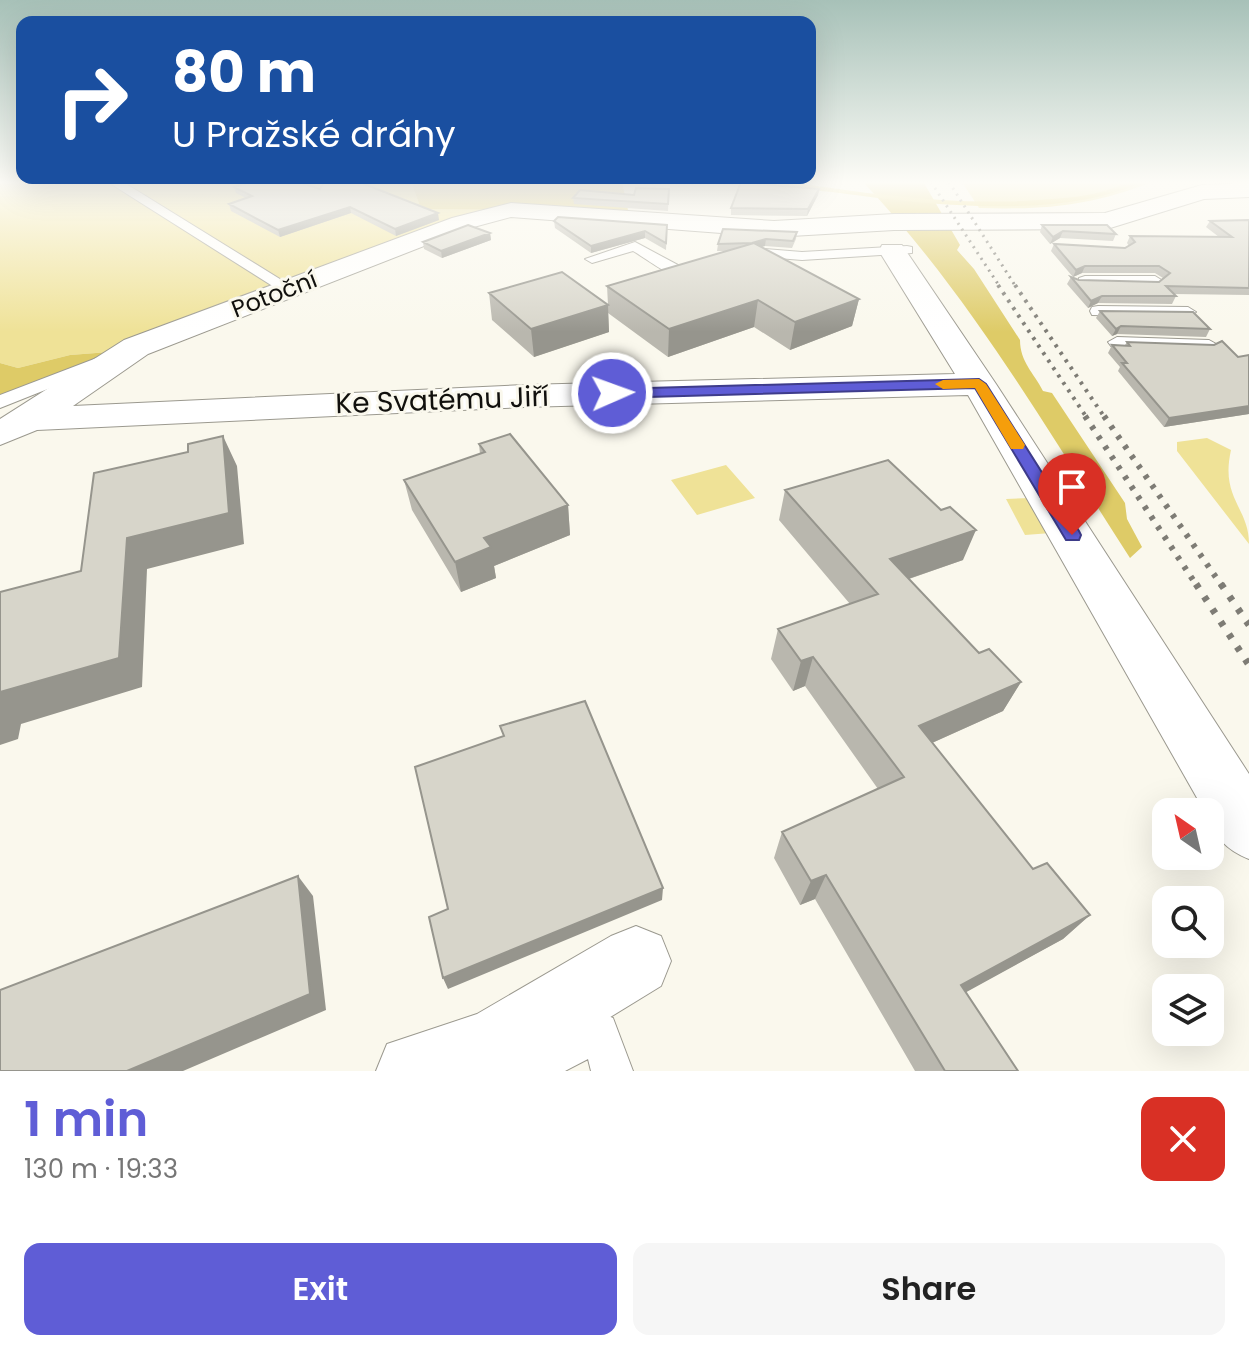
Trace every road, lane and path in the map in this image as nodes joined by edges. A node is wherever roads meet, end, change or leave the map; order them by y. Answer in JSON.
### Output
{"nodes":[{"id":1,"x":195,"y":232,"type":"edge"},
{"id":2,"x":437,"y":232,"type":"edge"},
{"id":3,"x":899,"y":251,"type":"joint"},
{"id":4,"x":592,"y":259,"type":"edge"},
{"id":5,"x":1082,"y":281,"type":"edge"},
{"id":6,"x":1155,"y":281,"type":"edge"},
{"id":7,"x":288,"y":289,"type":"junction"},
{"id":8,"x":1098,"y":311,"type":"edge"},
{"id":9,"x":1188,"y":312,"type":"edge"},
{"id":10,"x":1117,"y":342,"type":"edge"},
{"id":11,"x":1209,"y":345,"type":"edge"},
{"id":12,"x":979,"y":384,"type":"junction"},
{"id":13,"x":8,"y":418,"type":"edge"},
{"id":14,"x":1249,"y":829,"type":"edge"},
{"id":15,"x":636,"y":961,"type":"dead end"},
{"id":16,"x":504,"y":1063,"type":"edge"},
{"id":17,"x":414,"y":1071,"type":"edge"},
{"id":18,"x":612,"y":1071,"type":"edge"}],
"edges":[{"from":1,"to":7,"type":"lane"},
{"from":2,"to":7,"type":"street","name":"Potoční"},
{"from":3,"to":4,"type":"lane"},
{"from":3,"to":12,"type":"street"},
{"from":5,"to":6,"type":"lane"},
{"from":7,"to":13,"type":"street","name":"Potoční"},
{"from":8,"to":9,"type":"lane"},
{"from":10,"to":11,"type":"lane"},
{"from":12,"to":13,"type":"street","name":"Ke Svatému Jiří"},
{"from":12,"to":14,"type":"street"},
{"from":15,"to":16,"type":"street"},
{"from":16,"to":17,"type":"street"},
{"from":16,"to":18,"type":"lane"}]}
